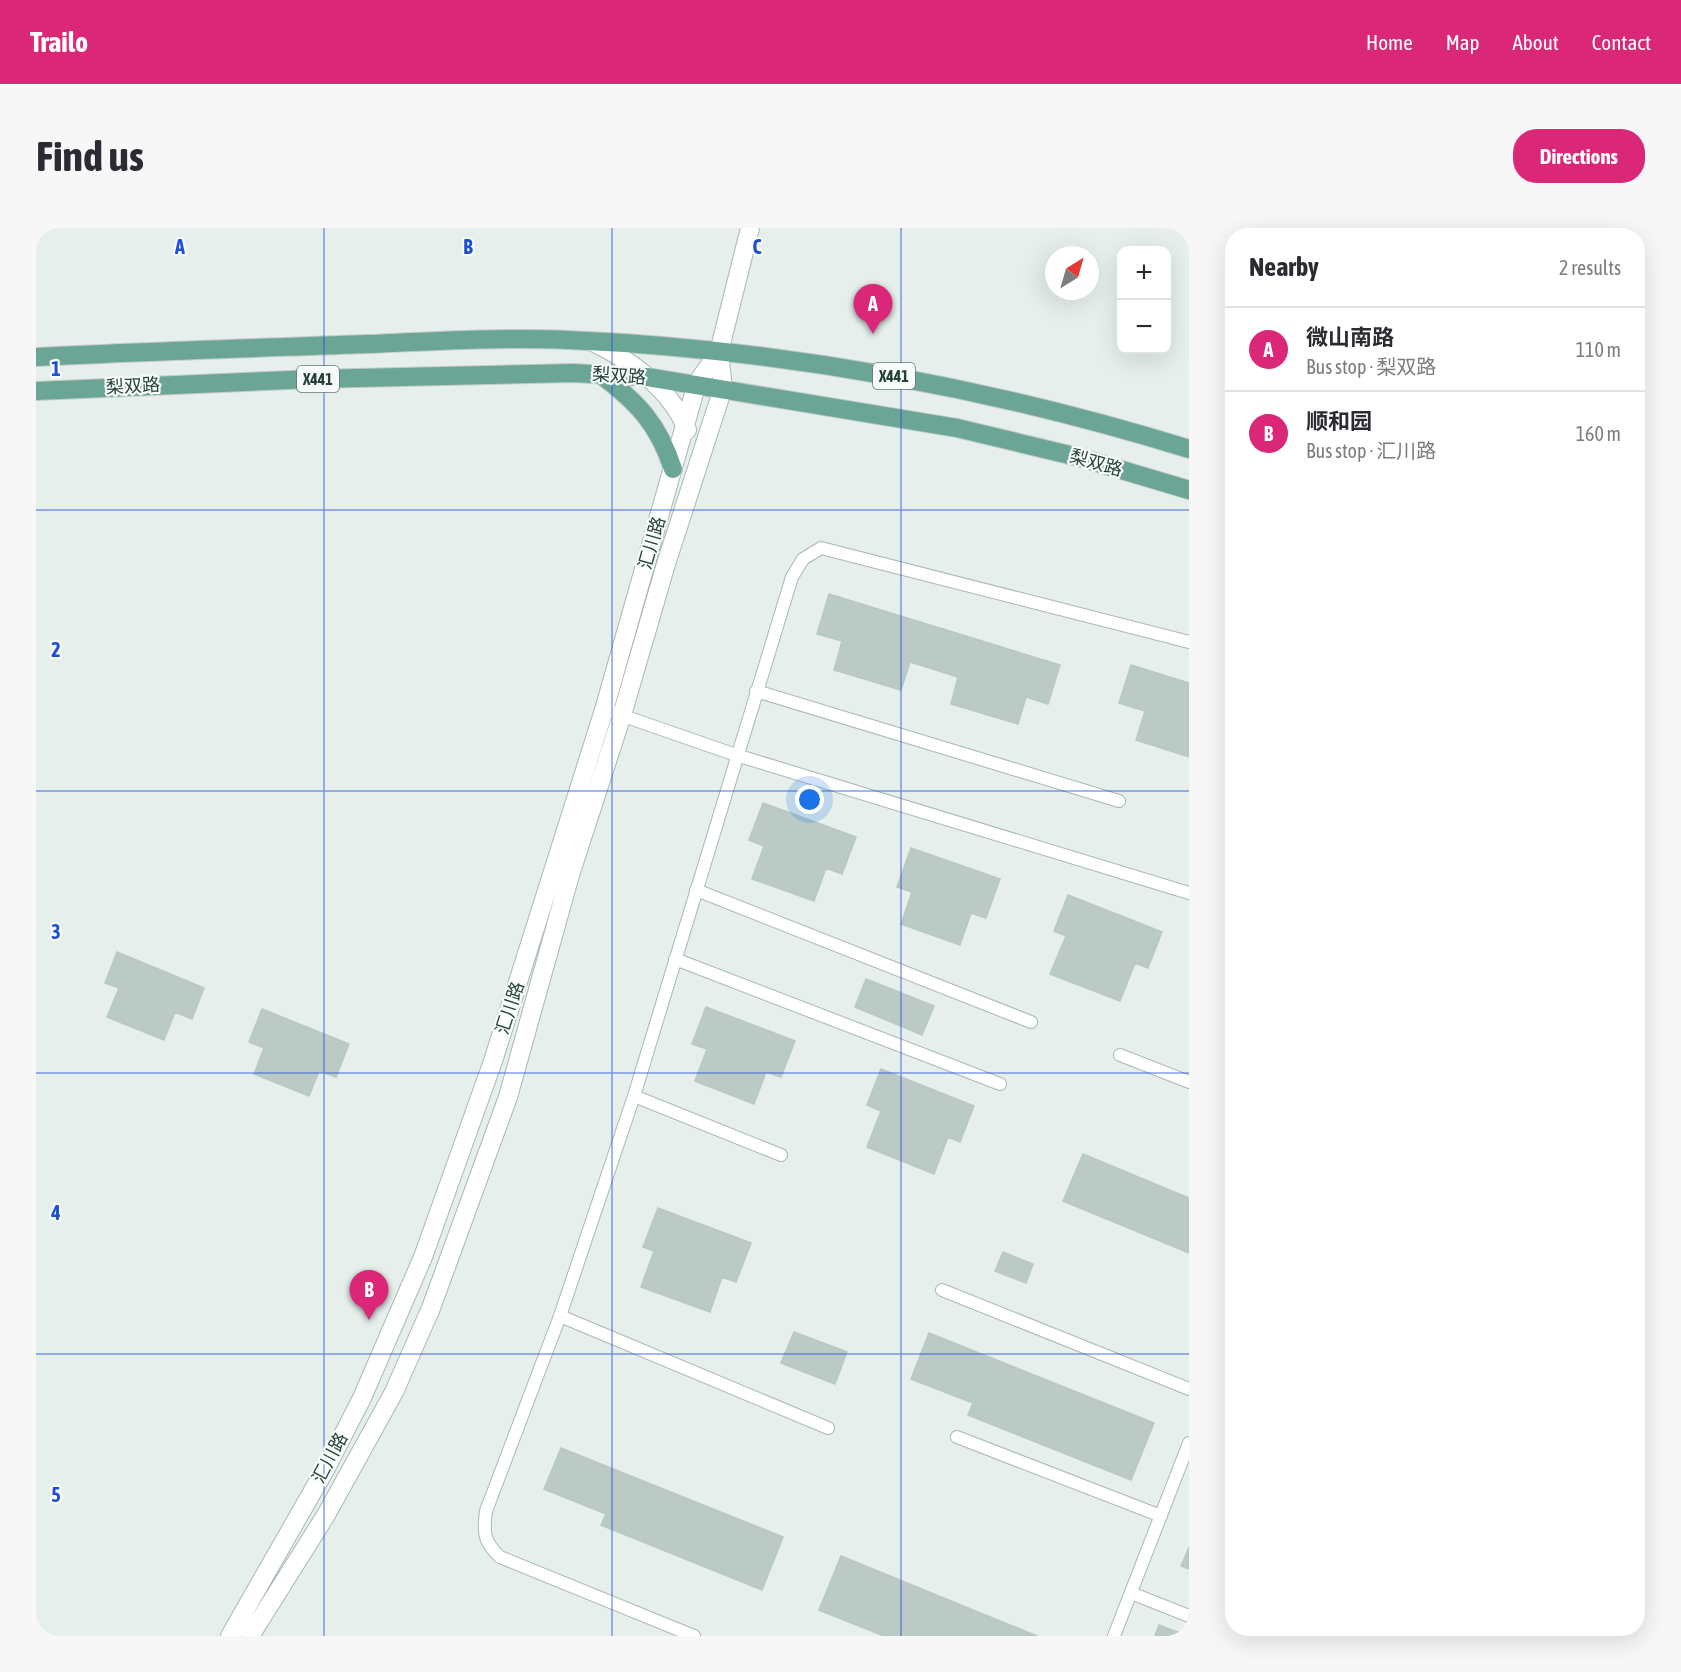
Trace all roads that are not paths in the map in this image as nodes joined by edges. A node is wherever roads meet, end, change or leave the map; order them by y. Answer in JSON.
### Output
{"nodes":[{"id":1,"x":750,"y":228,"type":"edge"},
{"id":2,"x":592,"y":341,"type":"junction"},
{"id":3,"x":719,"y":352,"type":"junction"},
{"id":4,"x":36,"y":357,"type":"edge"},
{"id":5,"x":600,"y":374,"type":"junction"},
{"id":6,"x":648,"y":377,"type":"junction"},
{"id":7,"x":697,"y":384,"type":"junction"},
{"id":8,"x":723,"y":388,"type":"junction"},
{"id":9,"x":36,"y":391,"type":"edge"},
{"id":10,"x":685,"y":425,"type":"junction"},
{"id":11,"x":1189,"y":449,"type":"edge"},
{"id":12,"x":673,"y":469,"type":"junction"},
{"id":13,"x":695,"y":472,"type":"junction"},
{"id":14,"x":1189,"y":490,"type":"edge"},
{"id":15,"x":1189,"y":642,"type":"edge"},
{"id":16,"x":756,"y":691,"type":"junction"},
{"id":17,"x":604,"y":710,"type":"junction"},
{"id":18,"x":622,"y":715,"type":"junction"},
{"id":19,"x":736,"y":755,"type":"junction"},
{"id":20,"x":1119,"y":801,"type":"dead end"},
{"id":21,"x":696,"y":890,"type":"junction"},
{"id":22,"x":1189,"y":893,"type":"edge"},
{"id":23,"x":675,"y":958,"type":"junction"},
{"id":24,"x":1031,"y":1022,"type":"dead end"},
{"id":25,"x":1120,"y":1055,"type":"dead end"},
{"id":26,"x":1189,"y":1082,"type":"edge"},
{"id":27,"x":1000,"y":1084,"type":"dead end"},
{"id":28,"x":634,"y":1096,"type":"junction"},
{"id":29,"x":781,"y":1155,"type":"dead end"},
{"id":30,"x":942,"y":1290,"type":"dead end"},
{"id":31,"x":560,"y":1316,"type":"junction"},
{"id":32,"x":1189,"y":1389,"type":"edge"},
{"id":33,"x":828,"y":1428,"type":"dead end"},
{"id":34,"x":957,"y":1437,"type":"dead end"},
{"id":35,"x":1188,"y":1451,"type":"edge"},
{"id":36,"x":1161,"y":1516,"type":"junction"},
{"id":37,"x":1131,"y":1593,"type":"junction"},
{"id":38,"x":1189,"y":1616,"type":"edge"},
{"id":39,"x":230,"y":1636,"type":"edge"},
{"id":40,"x":250,"y":1636,"type":"edge"},
{"id":41,"x":694,"y":1636,"type":"edge"},
{"id":42,"x":1114,"y":1636,"type":"edge"}],
"edges":[{"from":1,"to":3,"type":"street","name":"汇川路"},
{"from":2,"to":3,"type":"main road","name":"梨双路","number":"X441"},
{"from":2,"to":4,"type":"main road","name":"梨双路","number":"X441"},
{"from":2,"to":6,"type":"street"},
{"from":3,"to":7,"type":"street","name":"汇川路"},
{"from":3,"to":8,"type":"street","name":"汇川路"},
{"from":3,"to":11,"type":"main road","name":"梨双路","number":"X441"},
{"from":5,"to":6,"type":"main road","name":"梨双路","number":"X441"},
{"from":5,"to":9,"type":"main road","name":"梨双路","number":"X441"},
{"from":5,"to":12,"type":"main road"},
{"from":6,"to":7,"type":"main road","name":"梨双路","number":"X441"},
{"from":6,"to":10,"type":"street"},
{"from":7,"to":8,"type":"main road","name":"梨双路","number":"X441"},
{"from":7,"to":10,"type":"street","name":"汇川路"},
{"from":8,"to":13,"type":"street","name":"汇川路"},
{"from":8,"to":14,"type":"main road","name":"梨双路","number":"X441"},
{"from":10,"to":12,"type":"street","name":"汇川路"},
{"from":10,"to":13,"type":"street"},
{"from":12,"to":17,"type":"street","name":"汇川路"},
{"from":13,"to":18,"type":"street","name":"汇川路"},
{"from":15,"to":16,"type":"lane"},
{"from":16,"to":19,"type":"lane"},
{"from":16,"to":20,"type":"lane"},
{"from":17,"to":18,"type":"lane"},
{"from":17,"to":39,"type":"street","name":"汇川路"},
{"from":18,"to":19,"type":"lane"},
{"from":18,"to":40,"type":"street","name":"汇川路"},
{"from":19,"to":21,"type":"lane"},
{"from":19,"to":22,"type":"lane"},
{"from":21,"to":23,"type":"lane"},
{"from":21,"to":24,"type":"lane"},
{"from":23,"to":27,"type":"lane"},
{"from":23,"to":28,"type":"lane"},
{"from":25,"to":26,"type":"lane"},
{"from":28,"to":29,"type":"lane"},
{"from":28,"to":31,"type":"lane"},
{"from":30,"to":32,"type":"lane"},
{"from":31,"to":33,"type":"lane"},
{"from":31,"to":41,"type":"lane"},
{"from":34,"to":36,"type":"lane"},
{"from":35,"to":36,"type":"lane"},
{"from":36,"to":37,"type":"lane"},
{"from":37,"to":38,"type":"lane"},
{"from":37,"to":42,"type":"lane"}]}
